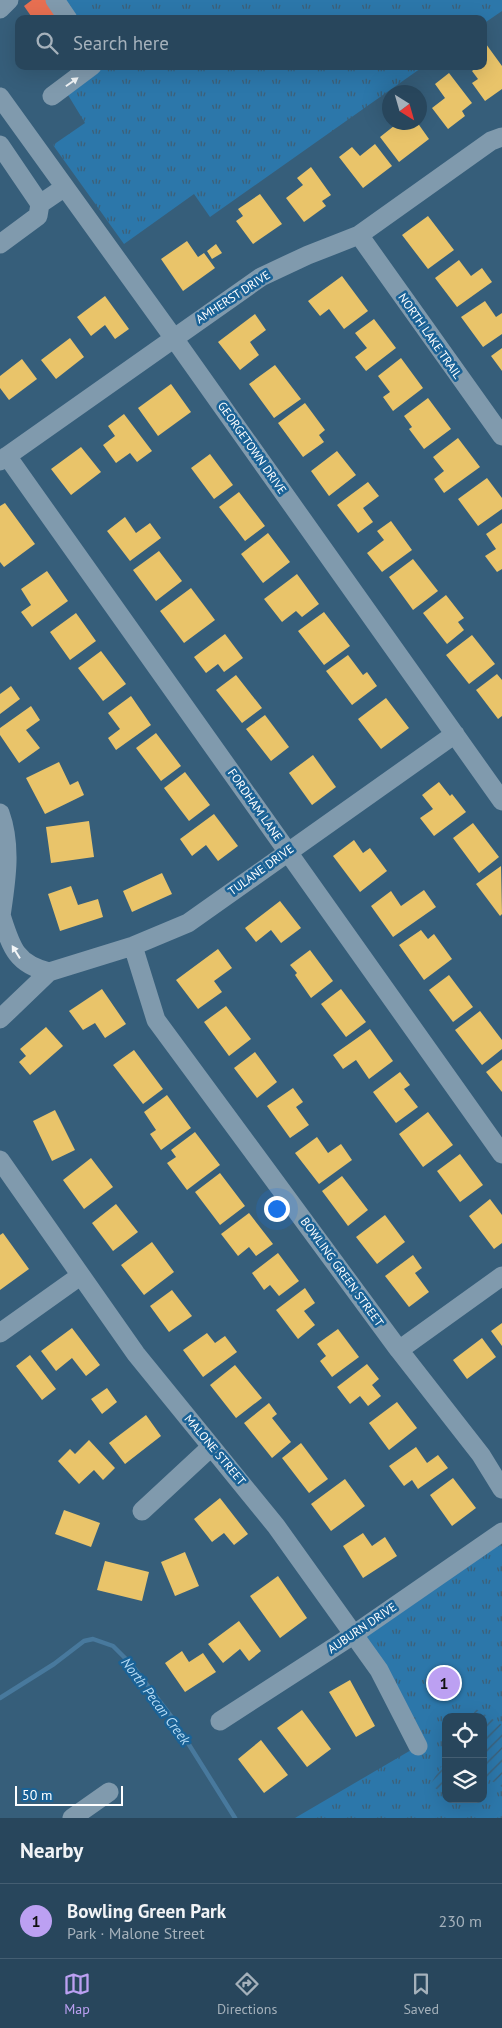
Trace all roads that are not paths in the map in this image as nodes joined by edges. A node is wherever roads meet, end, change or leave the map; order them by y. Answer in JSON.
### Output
{"nodes":[{"id":1,"x":9,"y":0,"type":"edge"},
{"id":2,"x":56,"y":0,"type":"edge"},
{"id":3,"x":0,"y":9,"type":"edge"},
{"id":4,"x":65,"y":15,"type":"edge"},
{"id":5,"x":87,"y":70,"type":"edge"},
{"id":6,"x":52,"y":96,"type":"dead end"},
{"id":7,"x":0,"y":97,"type":"edge"},
{"id":8,"x":26,"y":133,"type":"junction"},
{"id":9,"x":502,"y":137,"type":"edge"},
{"id":10,"x":2,"y":148,"type":"edge"},
{"id":11,"x":65,"y":186,"type":"junction"},
{"id":12,"x":40,"y":204,"type":"junction"},
{"id":13,"x":359,"y":235,"type":"junction"},
{"id":14,"x":0,"y":244,"type":"edge"},
{"id":15,"x":173,"y":337,"type":"junction"},
{"id":16,"x":502,"y":436,"type":"edge"},
{"id":17,"x":4,"y":458,"type":"edge"},
{"id":18,"x":455,"y":734,"type":"junction"},
{"id":19,"x":502,"y":801,"type":"edge"},
{"id":20,"x":0,"y":813,"type":"edge"},
{"id":21,"x":287,"y":851,"type":"junction"},
{"id":22,"x":1,"y":919,"type":"edge"},
{"id":23,"x":133,"y":946,"type":"junction"},
{"id":24,"x":49,"y":972,"type":"junction"},
{"id":25,"x":0,"y":1019,"type":"edge"},
{"id":26,"x":502,"y":1154,"type":"edge"},
{"id":27,"x":0,"y":1160,"type":"edge"},
{"id":28,"x":80,"y":1276,"type":"junction"},
{"id":29,"x":502,"y":1276,"type":"edge"},
{"id":30,"x":0,"y":1333,"type":"edge"},
{"id":31,"x":399,"y":1350,"type":"junction"},
{"id":32,"x":211,"y":1447,"type":"junction"},
{"id":33,"x":502,"y":1489,"type":"edge"},
{"id":34,"x":142,"y":1511,"type":"dead end"},
{"id":35,"x":502,"y":1532,"type":"edge"},
{"id":36,"x":354,"y":1635,"type":"junction"},
{"id":37,"x":220,"y":1721,"type":"dead end"},
{"id":38,"x":418,"y":1746,"type":"dead end"},
{"id":39,"x":109,"y":1792,"type":"dead end"},
{"id":40,"x":72,"y":1818,"type":"edge"}],
"edges":[{"from":1,"to":3,"type":"street"},
{"from":2,"to":4,"type":"street"},
{"from":6,"to":5,"type":"street","one_way":true},
{"from":7,"to":8,"type":"street","name":"GEORGETOWN DRIVE"},
{"from":8,"to":10,"type":"street"},
{"from":8,"to":11,"type":"street","name":"GEORGETOWN DRIVE"},
{"from":9,"to":13,"type":"street","name":"AMHERST DRIVE"},
{"from":10,"to":12,"type":"street"},
{"from":11,"to":12,"type":"street"},
{"from":11,"to":15,"type":"street","name":"GEORGETOWN DRIVE"},
{"from":12,"to":14,"type":"street"},
{"from":13,"to":15,"type":"street","name":"AMHERST DRIVE"},
{"from":13,"to":16,"type":"street","name":"NORTH LAKE TRAIL"},
{"from":15,"to":17,"type":"street","name":"AMHERST DRIVE"},
{"from":15,"to":18,"type":"street","name":"GEORGETOWN DRIVE"},
{"from":17,"to":21,"type":"street","name":"FORDHAM LANE"},
{"from":18,"to":19,"type":"street","name":"GEORGETOWN DRIVE"},
{"from":18,"to":21,"type":"street","name":"TULANE DRIVE"},
{"from":20,"to":22,"type":"street"},
{"from":21,"to":23,"type":"street","name":"TULANE DRIVE"},
{"from":21,"to":26,"type":"street","name":"FORDHAM LANE"},
{"from":24,"to":22,"type":"street","one_way":true},
{"from":23,"to":24,"type":"street","name":"TULANE DRIVE"},
{"from":23,"to":31,"type":"street","name":"BOWLING GREEN STREET"},
{"from":24,"to":25,"type":"street","name":"TULANE DRIVE"},
{"from":27,"to":28,"type":"street","name":"MALONE STREET"},
{"from":28,"to":30,"type":"street"},
{"from":28,"to":32,"type":"street","name":"MALONE STREET"},
{"from":29,"to":31,"type":"street"},
{"from":31,"to":33,"type":"street","name":"BOWLING GREEN STREET"},
{"from":32,"to":34,"type":"street"},
{"from":32,"to":36,"type":"street","name":"MALONE STREET"},
{"from":35,"to":36,"type":"street","name":"AUBURN DRIVE"},
{"from":36,"to":37,"type":"street","name":"AUBURN DRIVE"},
{"from":36,"to":38,"type":"street","name":"MALONE STREET"},
{"from":39,"to":40,"type":"street"}]}
